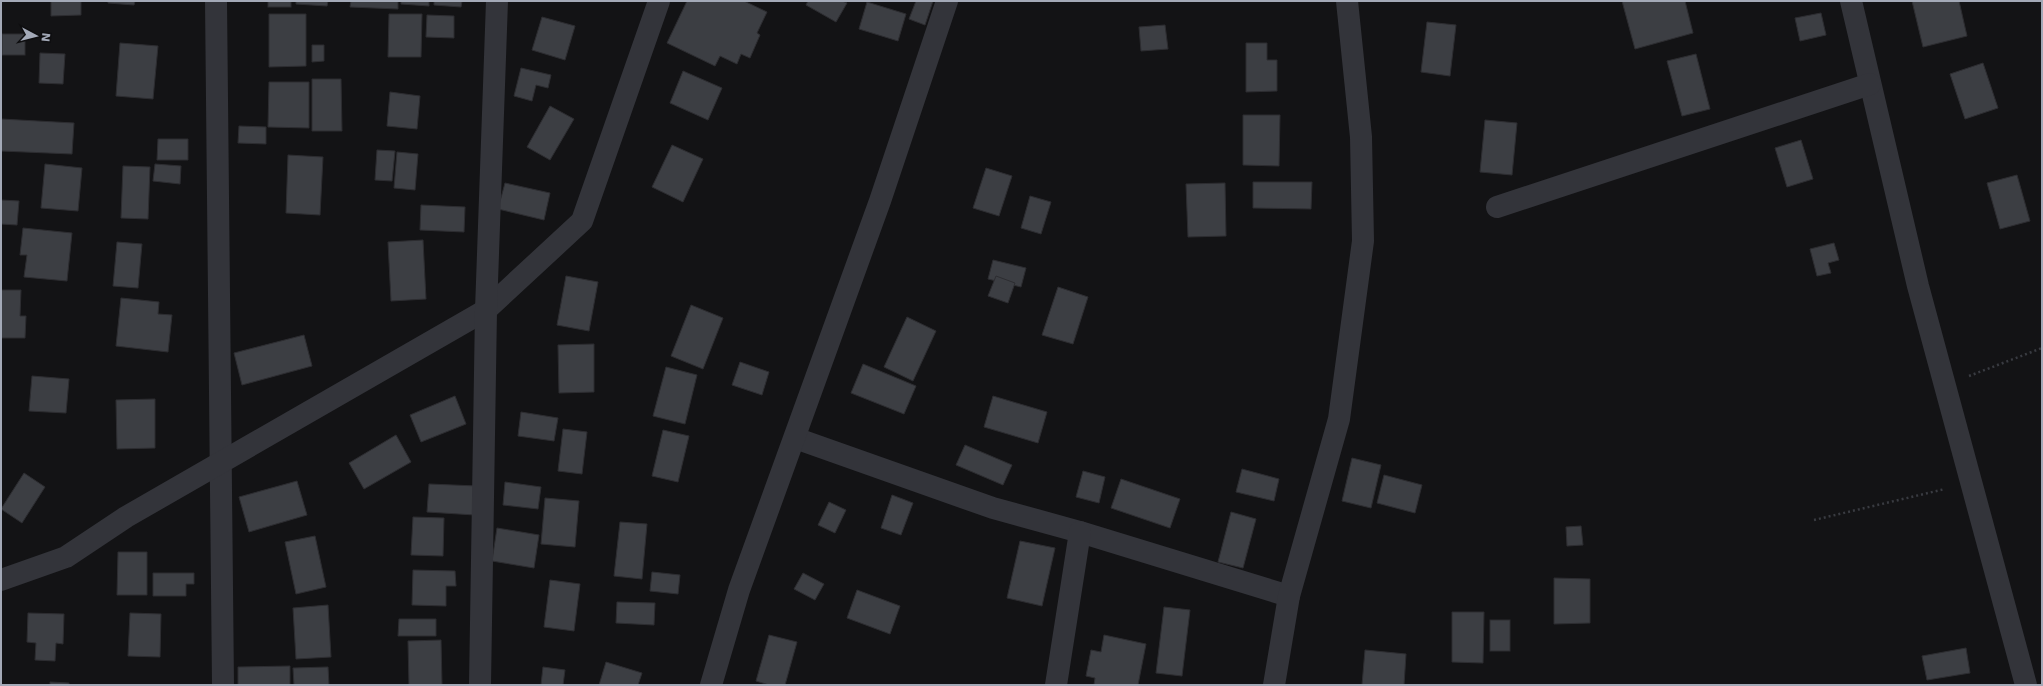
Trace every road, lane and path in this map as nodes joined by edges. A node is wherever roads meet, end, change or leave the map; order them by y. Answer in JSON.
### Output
{"nodes":[{"id":1,"x":216,"y":1,"type":"edge"},
{"id":2,"x":497,"y":1,"type":"edge"},
{"id":3,"x":659,"y":1,"type":"edge"},
{"id":4,"x":947,"y":1,"type":"edge"},
{"id":5,"x":1348,"y":1,"type":"edge"},
{"id":6,"x":1851,"y":1,"type":"edge"},
{"id":7,"x":1870,"y":84,"type":"junction"},
{"id":8,"x":1497,"y":207,"type":"dead end"},
{"id":9,"x":486,"y":310,"type":"junction"},
{"id":10,"x":2042,"y":348,"type":"edge"},
{"id":11,"x":1944,"y":385,"type":"junction"},
{"id":12,"x":795,"y":438,"type":"junction"},
{"id":13,"x":221,"y":464,"type":"junction"},
{"id":14,"x":1971,"y":483,"type":"junction"},
{"id":15,"x":1814,"y":520,"type":"dead end"},
{"id":16,"x":1080,"y":532,"type":"junction"},
{"id":17,"x":1,"y":580,"type":"edge"},
{"id":18,"x":1289,"y":596,"type":"junction"},
{"id":19,"x":223,"y":685,"type":"edge"},
{"id":20,"x":480,"y":685,"type":"edge"},
{"id":21,"x":711,"y":685,"type":"edge"},
{"id":22,"x":1056,"y":685,"type":"edge"},
{"id":23,"x":1274,"y":685,"type":"edge"},
{"id":24,"x":2026,"y":685,"type":"edge"}],
"edges":[{"from":1,"to":13,"type":"street"},
{"from":2,"to":9,"type":"street"},
{"from":3,"to":9,"type":"street"},
{"from":4,"to":12,"type":"street"},
{"from":5,"to":18,"type":"street"},
{"from":6,"to":7,"type":"street"},
{"from":7,"to":8,"type":"street"},
{"from":7,"to":11,"type":"street"},
{"from":9,"to":13,"type":"street"},
{"from":9,"to":20,"type":"street"},
{"from":10,"to":11,"type":"path"},
{"from":11,"to":14,"type":"street"},
{"from":12,"to":16,"type":"street"},
{"from":12,"to":21,"type":"street"},
{"from":13,"to":17,"type":"street"},
{"from":13,"to":19,"type":"street"},
{"from":14,"to":15,"type":"path"},
{"from":14,"to":24,"type":"street"},
{"from":16,"to":18,"type":"street"},
{"from":16,"to":22,"type":"street"},
{"from":18,"to":23,"type":"street"}]}
